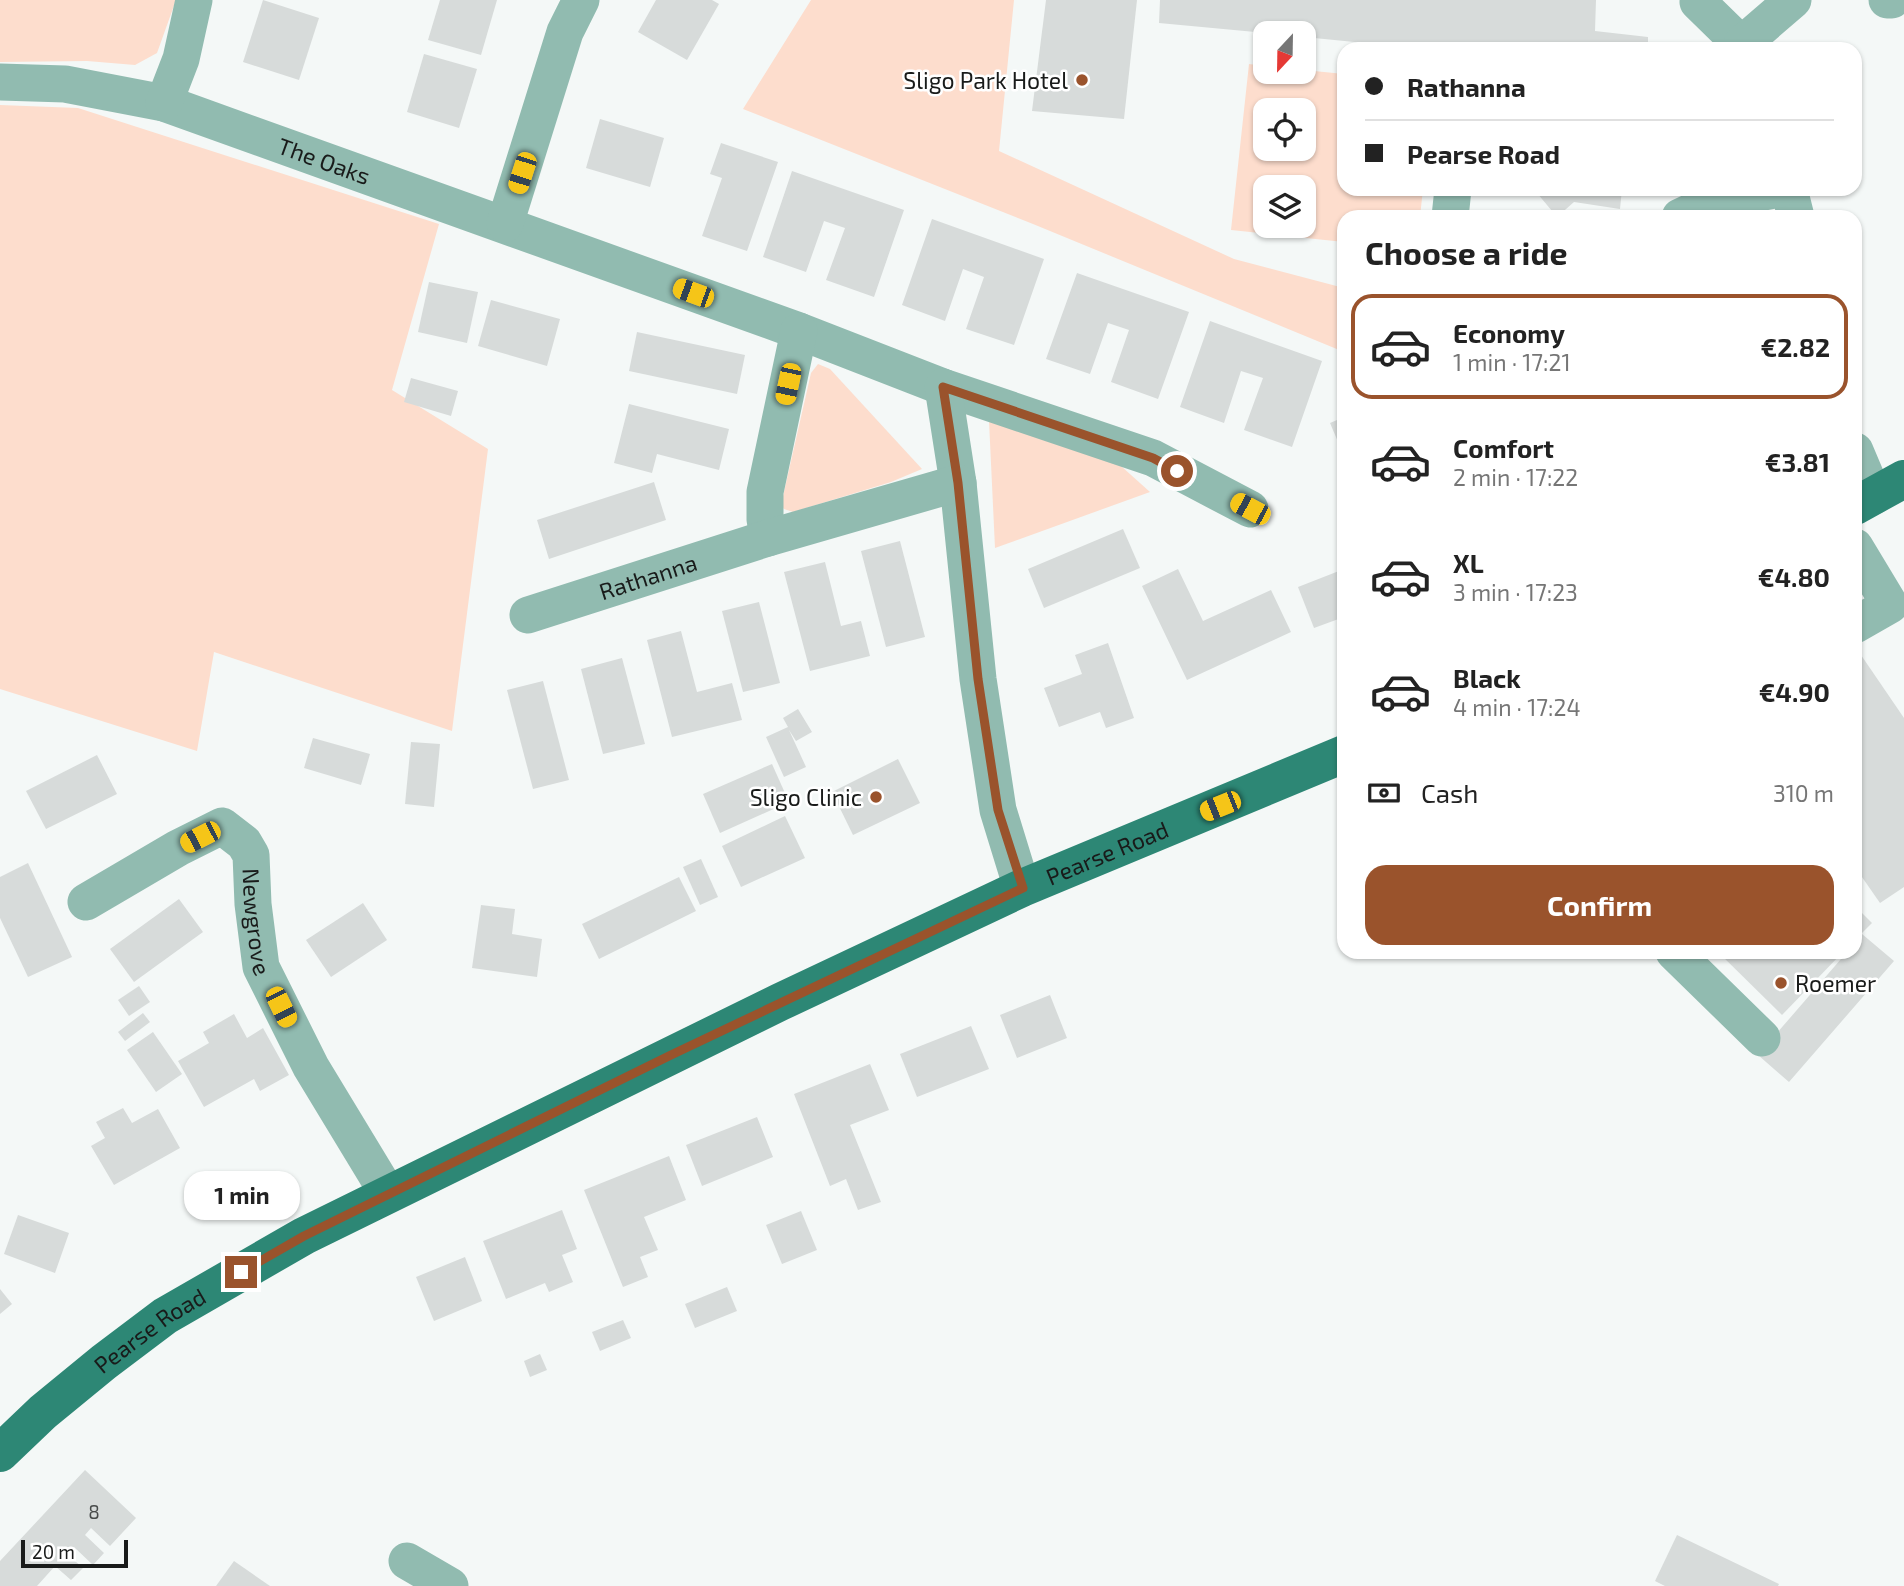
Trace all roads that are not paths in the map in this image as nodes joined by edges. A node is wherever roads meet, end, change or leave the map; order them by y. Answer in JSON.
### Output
{"nodes":[{"id":1,"x":194,"y":0,"type":"edge"},
{"id":2,"x":581,"y":0,"type":"edge"},
{"id":3,"x":1699,"y":0,"type":"edge"},
{"id":4,"x":1793,"y":0,"type":"edge"},
{"id":5,"x":1739,"y":42,"type":"edge"},
{"id":6,"x":1749,"y":42,"type":"edge"},
{"id":7,"x":0,"y":82,"type":"edge"},
{"id":8,"x":164,"y":103,"type":"junction"},
{"id":9,"x":1743,"y":196,"type":"edge"},
{"id":10,"x":1695,"y":210,"type":"edge"},
{"id":11,"x":505,"y":224,"type":"junction"},
{"id":12,"x":799,"y":331,"type":"junction"},
{"id":13,"x":943,"y":387,"type":"junction"},
{"id":14,"x":1862,"y":464,"type":"edge"},
{"id":15,"x":958,"y":483,"type":"junction"},
{"id":16,"x":1878,"y":494,"type":"edge"},
{"id":17,"x":1250,"y":509,"type":"dead end"},
{"id":18,"x":768,"y":538,"type":"junction"},
{"id":19,"x":1862,"y":558,"type":"edge"},
{"id":20,"x":1897,"y":613,"type":"edge"},
{"id":21,"x":528,"y":615,"type":"dead end"},
{"id":22,"x":1862,"y":623,"type":"edge"},
{"id":23,"x":1337,"y":757,"type":"edge"},
{"id":24,"x":1023,"y":888,"type":"junction"},
{"id":25,"x":86,"y":902,"type":"dead end"},
{"id":26,"x":1681,"y":959,"type":"edge"},
{"id":27,"x":1762,"y":1038,"type":"dead end"},
{"id":28,"x":388,"y":1194,"type":"junction"},
{"id":29,"x":0,"y":1453,"type":"edge"},
{"id":30,"x":407,"y":1562,"type":"dead end"},
{"id":31,"x":450,"y":1586,"type":"edge"}],
"edges":[{"from":1,"to":8,"type":"street"},
{"from":2,"to":11,"type":"street"},
{"from":3,"to":5,"type":"street"},
{"from":4,"to":6,"type":"street"},
{"from":7,"to":8,"type":"street","name":"The Oaks"},
{"from":8,"to":11,"type":"street","name":"The Oaks"},
{"from":9,"to":10,"type":"street"},
{"from":11,"to":12,"type":"street","name":"The Oaks"},
{"from":12,"to":13,"type":"street"},
{"from":12,"to":18,"type":"street"},
{"from":13,"to":15,"type":"street"},
{"from":13,"to":17,"type":"street"},
{"from":14,"to":16,"type":"street"},
{"from":15,"to":18,"type":"street","name":"Rathanna"},
{"from":15,"to":24,"type":"street"},
{"from":18,"to":21,"type":"street","name":"Rathanna"},
{"from":19,"to":20,"type":"street"},
{"from":20,"to":22,"type":"street"},
{"from":23,"to":24,"type":"main road","name":"Pearse Road"},
{"from":24,"to":28,"type":"main road","name":"Pearse Road"},
{"from":25,"to":28,"type":"street","name":"Newgrove"},
{"from":26,"to":27,"type":"street"},
{"from":28,"to":29,"type":"main road","name":"Pearse Road"},
{"from":30,"to":31,"type":"street"}]}
